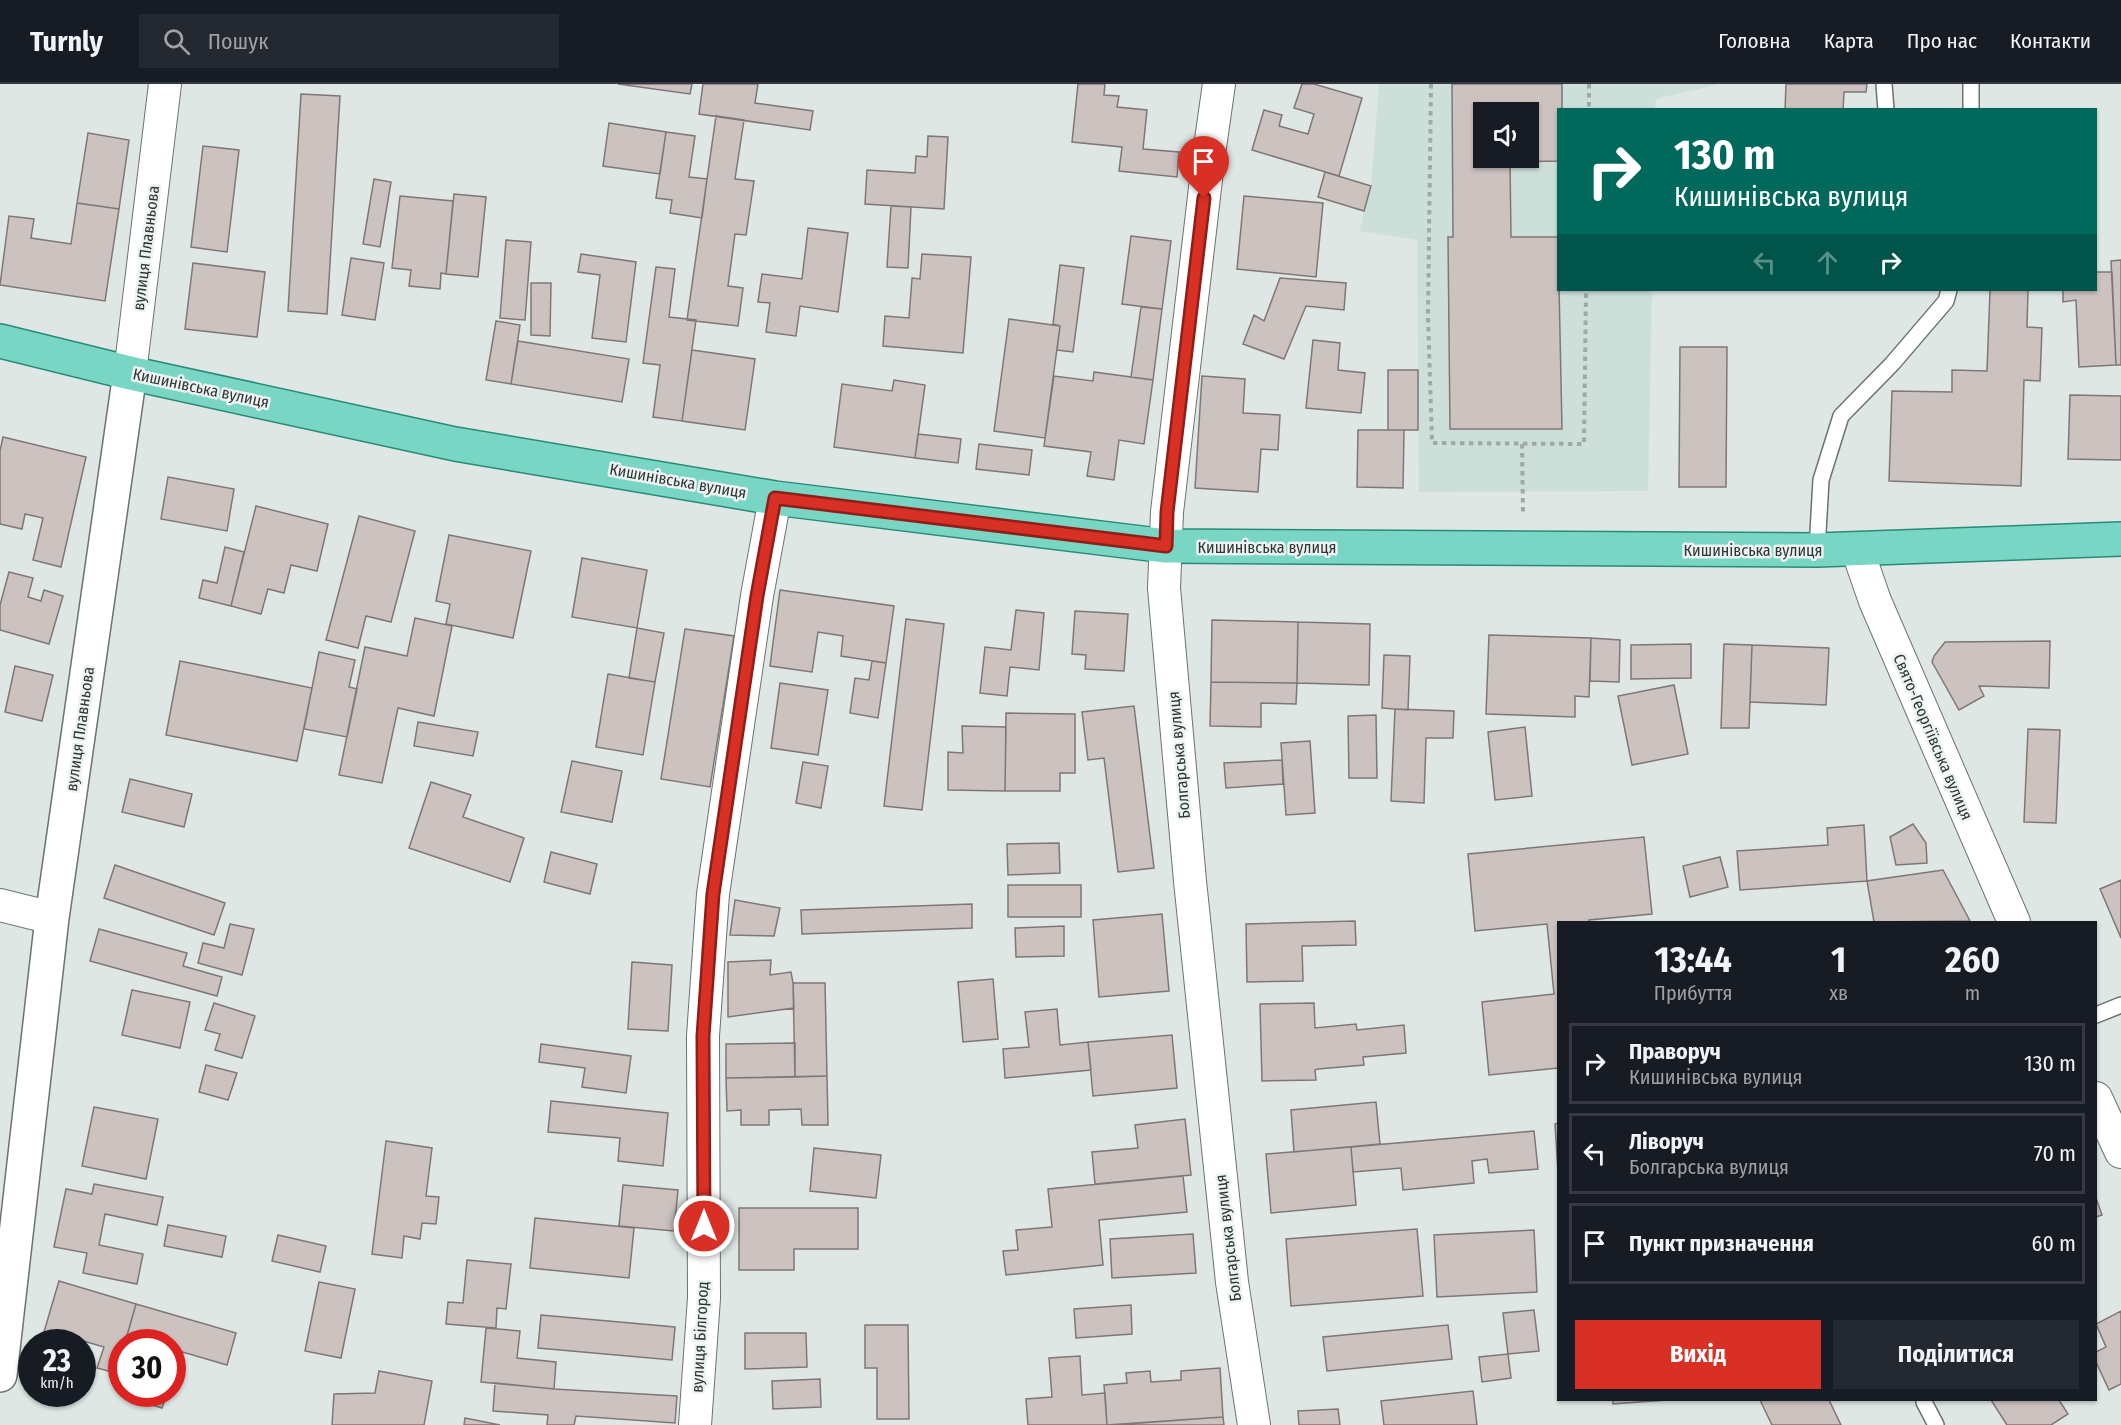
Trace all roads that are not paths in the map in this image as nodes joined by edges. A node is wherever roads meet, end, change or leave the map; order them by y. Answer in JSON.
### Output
{"nodes":[{"id":1,"x":165,"y":84,"type":"edge"},
{"id":2,"x":1219,"y":84,"type":"edge"},
{"id":3,"x":1884,"y":84,"type":"edge"},
{"id":4,"x":1971,"y":84,"type":"edge"},
{"id":5,"x":1886,"y":108,"type":"edge"},
{"id":6,"x":1971,"y":108,"type":"edge"},
{"id":7,"x":1949,"y":291,"type":"edge"},
{"id":8,"x":0,"y":341,"type":"edge"},
{"id":9,"x":130,"y":373,"type":"junction"},
{"id":10,"x":775,"y":498,"type":"junction"},
{"id":11,"x":2121,"y":539,"type":"edge"},
{"id":12,"x":1166,"y":546,"type":"junction"},
{"id":13,"x":1857,"y":549,"type":"junction"},
{"id":14,"x":1817,"y":550,"type":"junction"},
{"id":15,"x":0,"y":905,"type":"edge"},
{"id":16,"x":52,"y":918,"type":"junction"},
{"id":17,"x":2014,"y":921,"type":"edge"},
{"id":18,"x":2121,"y":1005,"type":"edge"},
{"id":19,"x":2097,"y":1015,"type":"edge"},
{"id":20,"x":2097,"y":1100,"type":"edge"},
{"id":21,"x":2121,"y":1152,"type":"edge"},
{"id":22,"x":0,"y":1375,"type":"edge"},
{"id":23,"x":1924,"y":1402,"type":"dead end"},
{"id":24,"x":695,"y":1425,"type":"edge"},
{"id":25,"x":1254,"y":1425,"type":"edge"},
{"id":26,"x":1936,"y":1425,"type":"edge"}],
"edges":[{"from":1,"to":9,"type":"street","name":"вулиця Плавньова"},
{"from":2,"to":12,"type":"street","name":"Болгарська вулиця"},
{"from":3,"to":5,"type":"lane"},
{"from":4,"to":6,"type":"lane"},
{"from":7,"to":14,"type":"lane"},
{"from":8,"to":9,"type":"main road","name":"Кишинівська вулиця"},
{"from":9,"to":10,"type":"main road","name":"Кишинівська вулиця"},
{"from":9,"to":16,"type":"street","name":"вулиця Плавньова"},
{"from":10,"to":12,"type":"main road","name":"Кишинівська вулиця"},
{"from":10,"to":24,"type":"street","name":"вулиця Білгород"},
{"from":11,"to":13,"type":"main road","name":"Кишинівська вулиця"},
{"from":12,"to":14,"type":"main road","name":"Кишинівська вулиця"},
{"from":12,"to":25,"type":"street","name":"Болгарська вулиця"},
{"from":13,"to":14,"type":"main road","name":"Кишинівська вулиця"},
{"from":13,"to":17,"type":"street","name":"Свято-Георгіївська вулиця"},
{"from":15,"to":16,"type":"street"},
{"from":16,"to":22,"type":"street","name":"вулиця Плавньова"},
{"from":18,"to":19,"type":"lane"},
{"from":20,"to":21,"type":"street"},
{"from":23,"to":26,"type":"lane"}]}
